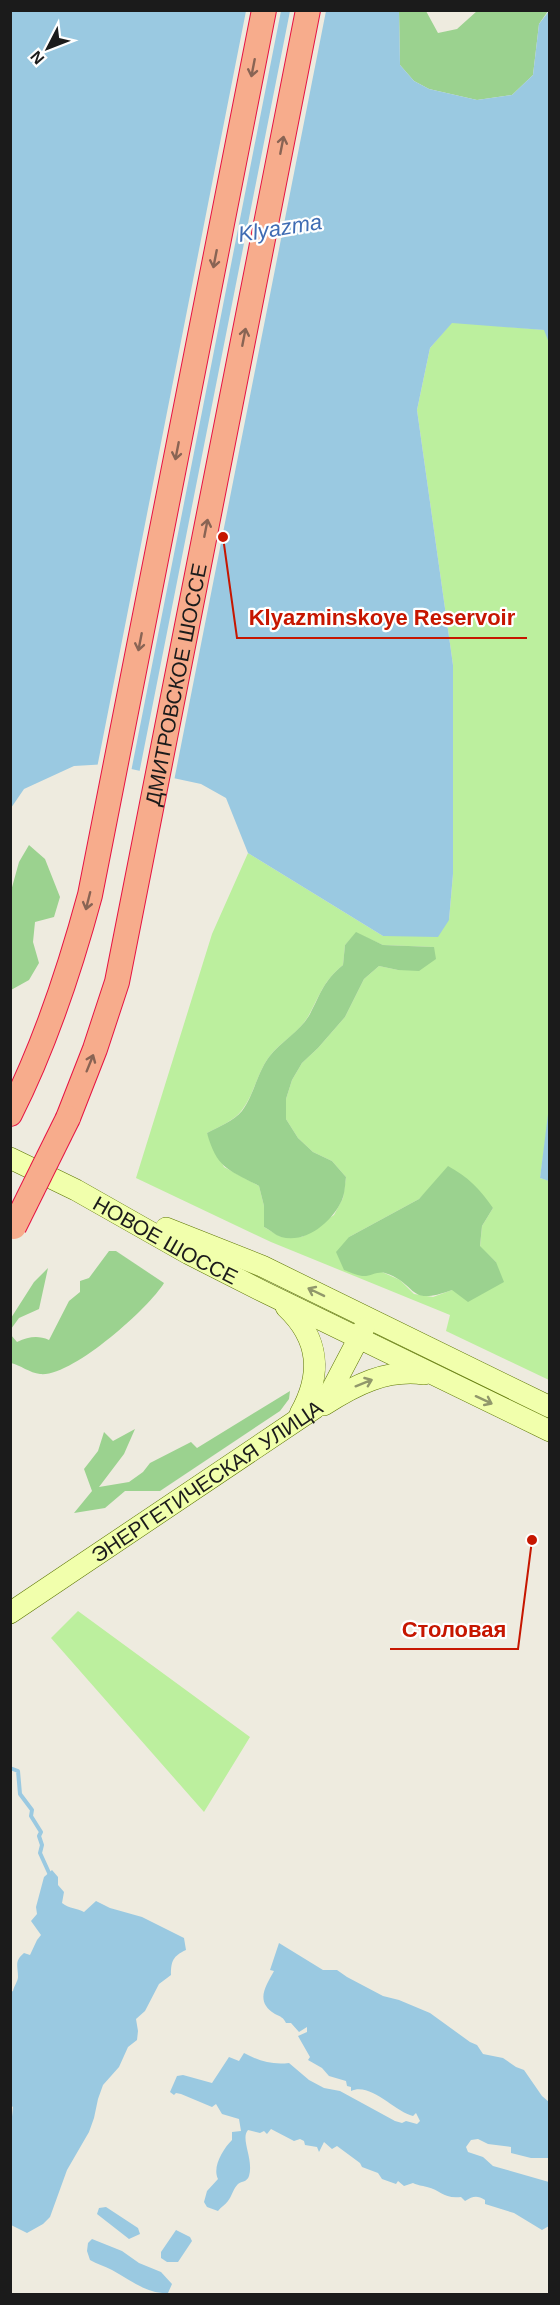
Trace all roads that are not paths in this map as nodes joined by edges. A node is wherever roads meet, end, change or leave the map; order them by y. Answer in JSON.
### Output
{"nodes":[{"id":1,"x":264,"y":10,"type":"edge"},
{"id":2,"x":308,"y":10,"type":"edge"},
{"id":3,"x":16,"y":1104,"type":"edge"},
{"id":4,"x":10,"y":1158,"type":"edge"},
{"id":5,"x":98,"y":1202,"type":"junction"},
{"id":6,"x":12,"y":1230,"type":"edge"},
{"id":7,"x":272,"y":1296,"type":"junction"},
{"id":8,"x":368,"y":1318,"type":"junction"},
{"id":9,"x":358,"y":1339,"type":"junction"},
{"id":10,"x":431,"y":1375,"type":"junction"},
{"id":11,"x":549,"y":1407,"type":"edge"},
{"id":12,"x":296,"y":1423,"type":"junction"},
{"id":13,"x":549,"y":1431,"type":"edge"},
{"id":14,"x":10,"y":1613,"type":"edge"}],
"edges":[{"from":1,"to":3,"type":"highway","name":"ДМИТРОВСКОЕ ШОССЕ","one_way":true},
{"from":6,"to":2,"type":"highway","name":"ДМИТРОВСКОЕ ШОССЕ","one_way":true,"bridge":true},
{"from":4,"to":5,"type":"main road"},
{"from":5,"to":7,"type":"main road","name":"НОВОЕ ШОССЕ"},
{"from":8,"to":5,"type":"main road","name":"НОВОЕ ШОССЕ","one_way":true},
{"from":7,"to":9,"type":"main road","name":"НОВОЕ ШОССЕ"},
{"from":7,"to":12,"type":"main road"},
{"from":8,"to":9,"type":"main road","name":"ЭНЕРГЕТИЧЕСКАЯ УЛИЦА"},
{"from":8,"to":11,"type":"main road","name":"НОВОЕ ШОССЕ"},
{"from":9,"to":10,"type":"main road","name":"НОВОЕ ШОССЕ"},
{"from":9,"to":12,"type":"main road","name":"ЭНЕРГЕТИЧЕСКАЯ УЛИЦА"},
{"from":12,"to":10,"type":"main road","one_way":true},
{"from":10,"to":13,"type":"main road","name":"НОВОЕ ШОССЕ","one_way":true},
{"from":12,"to":14,"type":"main road","name":"ЭНЕРГЕТИЧЕСКАЯ УЛИЦА"}]}
